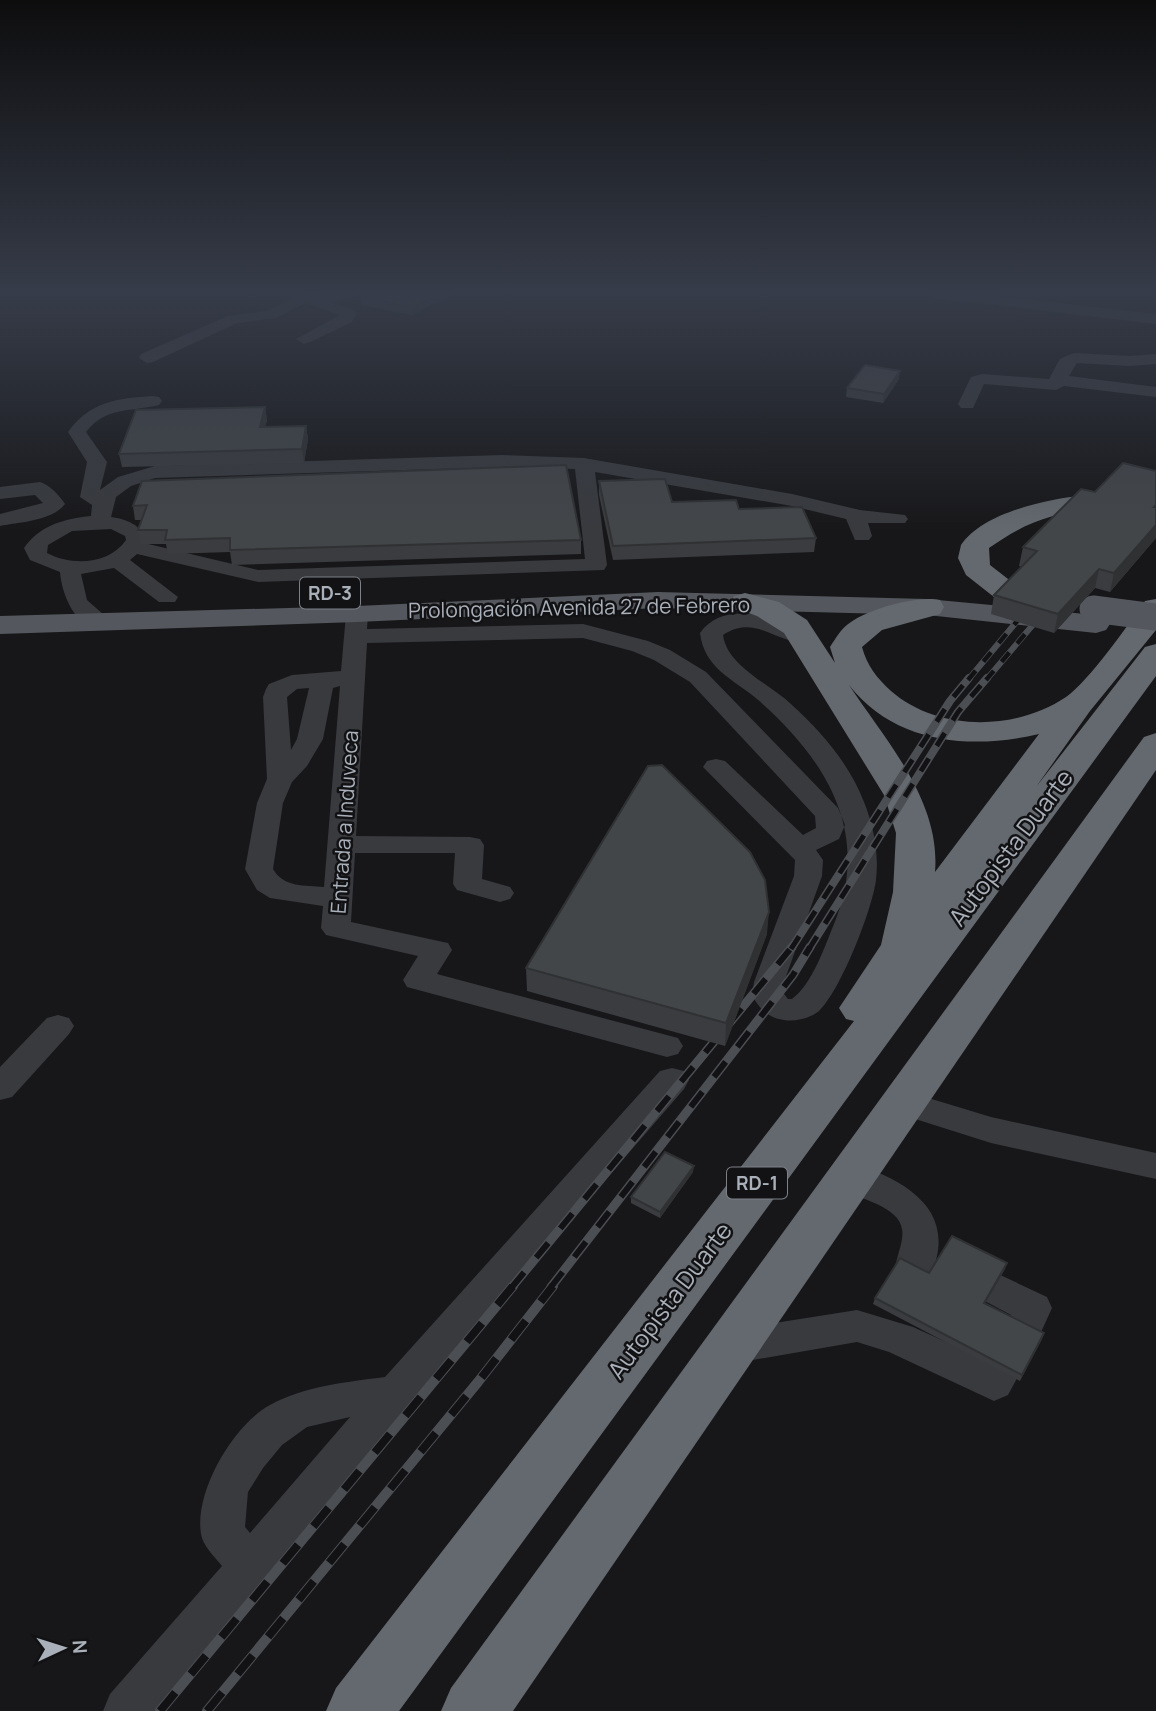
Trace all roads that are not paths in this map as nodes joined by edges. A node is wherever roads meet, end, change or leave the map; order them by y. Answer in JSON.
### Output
{"nodes":[{"id":1,"x":1061,"y":373,"type":"edge"},
{"id":2,"x":1057,"y":380,"type":"junction"},
{"id":3,"x":1156,"y":392,"type":"edge"},
{"id":4,"x":153,"y":401,"type":"dead end"},
{"id":5,"x":967,"y":404,"type":"dead end"},
{"id":6,"x":343,"y":446,"type":"dead end"},
{"id":7,"x":584,"y":464,"type":"junction"},
{"id":8,"x":309,"y":467,"type":"junction"},
{"id":9,"x":0,"y":493,"type":"edge"},
{"id":10,"x":102,"y":512,"type":"junction"},
{"id":11,"x":1156,"y":516,"type":"edge"},
{"id":12,"x":898,"y":519,"type":"dead end"},
{"id":13,"x":0,"y":520,"type":"edge"},
{"id":14,"x":124,"y":553,"type":"junction"},
{"id":15,"x":70,"y":567,"type":"junction"},
{"id":16,"x":167,"y":597,"type":"junction"},
{"id":17,"x":74,"y":600,"type":"junction"},
{"id":18,"x":408,"y":601,"type":"junction"},
{"id":19,"x":0,"y":602,"type":"edge"},
{"id":20,"x":745,"y":602,"type":"junction"},
{"id":21,"x":1019,"y":603,"type":"junction"},
{"id":22,"x":929,"y":607,"type":"junction"},
{"id":23,"x":1156,"y":608,"type":"edge"},
{"id":24,"x":1060,"y":613,"type":"junction"},
{"id":25,"x":1095,"y":617,"type":"junction"},
{"id":26,"x":1156,"y":617,"type":"edge"},
{"id":27,"x":101,"y":622,"type":"junction"},
{"id":28,"x":0,"y":625,"type":"edge"},
{"id":29,"x":357,"y":625,"type":"junction"},
{"id":30,"x":1156,"y":631,"type":"edge"},
{"id":31,"x":803,"y":637,"type":"junction"},
{"id":32,"x":1156,"y":654,"type":"edge"},
{"id":33,"x":342,"y":678,"type":"junction"},
{"id":34,"x":1080,"y":703,"type":"junction"},
{"id":35,"x":1156,"y":744,"type":"edge"},
{"id":36,"x":716,"y":767,"type":"dead end"},
{"id":37,"x":280,"y":779,"type":"junction"},
{"id":38,"x":342,"y":844,"type":"junction"},
{"id":39,"x":800,"y":847,"type":"junction"},
{"id":40,"x":500,"y":893,"type":"dead end"},
{"id":41,"x":338,"y":898,"type":"junction"},
{"id":42,"x":901,"y":946,"type":"junction"},
{"id":43,"x":58,"y":1026,"type":"dead end"},
{"id":44,"x":830,"y":1087,"type":"junction"},
{"id":45,"x":0,"y":1088,"type":"edge"},
{"id":46,"x":902,"y":1102,"type":"junction"},
{"id":47,"x":1156,"y":1166,"type":"edge"},
{"id":48,"x":850,"y":1176,"type":"junction"},
{"id":49,"x":925,"y":1260,"type":"dead end"},
{"id":50,"x":994,"y":1288,"type":"edge"},
{"id":51,"x":1023,"y":1329,"type":"edge"},
{"id":52,"x":730,"y":1347,"type":"junction"},
{"id":53,"x":1001,"y":1371,"type":"edge"},
{"id":54,"x":396,"y":1393,"type":"junction"},
{"id":55,"x":250,"y":1566,"type":"junction"},
{"id":56,"x":127,"y":1711,"type":"edge"},
{"id":57,"x":359,"y":1711,"type":"edge"},
{"id":58,"x":474,"y":1711,"type":"edge"}],
"edges":[{"from":1,"to":2,"type":"street"},
{"from":2,"to":3,"type":"street"},
{"from":2,"to":5,"type":"street"},
{"from":4,"to":10,"type":"street"},
{"from":6,"to":8,"type":"street"},
{"from":7,"to":8,"type":"street"},
{"from":7,"to":12,"type":"street"},
{"from":7,"to":14,"type":"street"},
{"from":8,"to":10,"type":"street"},
{"from":9,"to":13,"type":"street"},
{"from":10,"to":14,"type":"street"},
{"from":10,"to":15,"type":"street"},
{"from":11,"to":21,"type":"highway"},
{"from":14,"to":15,"type":"street"},
{"from":14,"to":16,"type":"street"},
{"from":15,"to":17,"type":"street"},
{"from":16,"to":17,"type":"main road","name":"Prolongación Avenida 27 de Febrero","number":"RD-3"},
{"from":16,"to":18,"type":"main road","name":"Prolongación Avenida 27 de Febrero","number":"RD-3"},
{"from":17,"to":19,"type":"main road","name":"Prolongación Avenida 27 de Febrero","number":"RD-3"},
{"from":17,"to":27,"type":"street"},
{"from":18,"to":20,"type":"main road","name":"Prolongación Avenida 27 de Febrero","number":"RD-3"},
{"from":18,"to":21,"type":"main road","name":"Prolongación Avenida 27 de Febrero","number":"RD-3"},
{"from":18,"to":29,"type":"main road","name":"Prolongación Avenida 27 de Febrero","number":"RD-3"},
{"from":20,"to":22,"type":"main road","name":"Prolongación Avenida 27 de Febrero","number":"RD-3"},
{"from":20,"to":31,"type":"highway"},
{"from":21,"to":24,"type":"main road","name":"Prolongación Avenida 27 de Febrero","number":"RD-3"},
{"from":22,"to":24,"type":"main road","name":"Prolongación Avenida 27 de Febrero","number":"RD-3"},
{"from":22,"to":34,"type":"highway"},
{"from":23,"to":34,"type":"highway"},
{"from":24,"to":25,"type":"main road","name":"Prolongación Avenida 27 de Febrero","number":"RD-3"},
{"from":25,"to":26,"type":"main road","name":"Prolongación Avenida 27 de Febrero","bridge":true},
{"from":25,"to":30,"type":"main road","name":"Prolongación Avenida 27 de Febrero"},
{"from":27,"to":28,"type":"main road","name":"Prolongación Avenida 27 de Febrero","number":"RD-3"},
{"from":27,"to":29,"type":"main road","name":"Prolongación Avenida 27 de Febrero","number":"RD-3"},
{"from":29,"to":33,"type":"street","name":"Entrada a Induveca"},
{"from":29,"to":39,"type":"street"},
{"from":31,"to":39,"type":"street"},
{"from":31,"to":42,"type":"highway"},
{"from":32,"to":44,"type":"highway","name":"Autopista Duarte","number":"RD-1"},
{"from":33,"to":37,"type":"street"},
{"from":33,"to":37,"type":"street"},
{"from":33,"to":38,"type":"street","name":"Entrada a Induveca"},
{"from":34,"to":42,"type":"highway"},
{"from":35,"to":46,"type":"highway"},
{"from":36,"to":39,"type":"street"},
{"from":37,"to":41,"type":"street"},
{"from":38,"to":40,"type":"street"},
{"from":38,"to":41,"type":"street","name":"Entrada a Induveca"},
{"from":41,"to":54,"type":"street","name":"Entrada a Induveca"},
{"from":42,"to":44,"type":"highway"},
{"from":43,"to":45,"type":"street"},
{"from":44,"to":57,"type":"highway","name":"Autopista Duarte","number":"RD-1"},
{"from":46,"to":47,"type":"street"},
{"from":46,"to":48,"type":"highway"},
{"from":48,"to":49,"type":"street"},
{"from":48,"to":52,"type":"highway"},
{"from":50,"to":51,"type":"street"},
{"from":52,"to":53,"type":"street"},
{"from":52,"to":58,"type":"highway"},
{"from":54,"to":55,"type":"street"},
{"from":54,"to":55,"type":"street"},
{"from":55,"to":56,"type":"street"}]}
